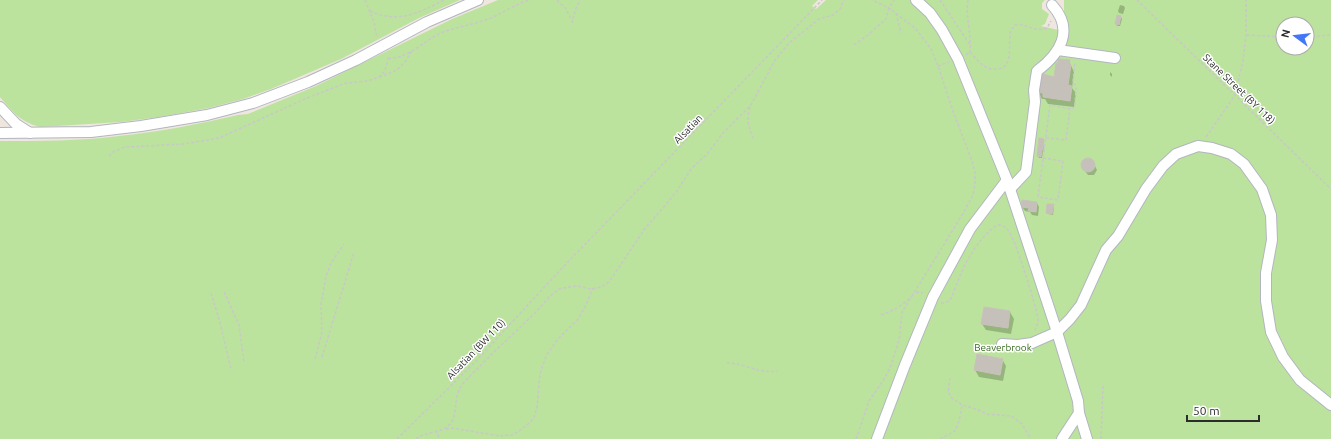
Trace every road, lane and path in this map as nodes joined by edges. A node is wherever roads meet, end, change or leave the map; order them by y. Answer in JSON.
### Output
{"nodes":[{"id":1,"x":444,"y":0,"type":"edge"},
{"id":2,"x":478,"y":0,"type":"edge"},
{"id":3,"x":557,"y":0,"type":"edge"},
{"id":4,"x":580,"y":0,"type":"edge"},
{"id":5,"x":822,"y":0,"type":"edge"},
{"id":6,"x":844,"y":0,"type":"edge"},
{"id":7,"x":872,"y":0,"type":"edge"},
{"id":8,"x":894,"y":0,"type":"edge"},
{"id":9,"x":916,"y":0,"type":"edge"},
{"id":10,"x":940,"y":0,"type":"edge"},
{"id":11,"x":968,"y":0,"type":"edge"},
{"id":12,"x":1137,"y":0,"type":"edge"},
{"id":13,"x":1246,"y":0,"type":"edge"},
{"id":14,"x":889,"y":8,"type":"junction"},
{"id":15,"x":1054,"y":8,"type":"joint"},
{"id":16,"x":370,"y":10,"type":"dead end"},
{"id":17,"x":896,"y":13,"type":"junction"},
{"id":18,"x":901,"y":33,"type":"dead end"},
{"id":19,"x":1246,"y":35,"type":"junction"},
{"id":20,"x":1331,"y":35,"type":"edge"},
{"id":21,"x":1315,"y":36,"type":"edge"},
{"id":22,"x":1275,"y":37,"type":"edge"},
{"id":23,"x":854,"y":45,"type":"dead end"},
{"id":24,"x":970,"y":45,"type":"junction"},
{"id":25,"x":413,"y":49,"type":"dead end"},
{"id":26,"x":1058,"y":50,"type":"junction"},
{"id":27,"x":970,"y":52,"type":"junction"},
{"id":28,"x":1081,"y":52,"type":"junction"},
{"id":29,"x":388,"y":58,"type":"dead end"},
{"id":30,"x":1115,"y":58,"type":"dead end"},
{"id":31,"x":958,"y":59,"type":"junction"},
{"id":32,"x":938,"y":66,"type":"junction"},
{"id":33,"x":376,"y":78,"type":"junction"},
{"id":34,"x":1235,"y":95,"type":"junction"},
{"id":35,"x":751,"y":105,"type":"junction"},
{"id":36,"x":0,"y":107,"type":"edge"},
{"id":37,"x":1070,"y":108,"type":"junction"},
{"id":38,"x":0,"y":133,"type":"edge"},
{"id":39,"x":31,"y":133,"type":"junction"},
{"id":40,"x":752,"y":138,"type":"dead end"},
{"id":41,"x":1046,"y":138,"type":"junction"},
{"id":42,"x":1198,"y":146,"type":"junction"},
{"id":43,"x":110,"y":156,"type":"dead end"},
{"id":44,"x":1043,"y":158,"type":"junction"},
{"id":45,"x":1008,"y":184,"type":"junction"},
{"id":46,"x":1331,"y":189,"type":"edge"},
{"id":47,"x":344,"y":244,"type":"dead end"},
{"id":48,"x":354,"y":252,"type":"dead end"},
{"id":49,"x":563,"y":267,"type":"joint"},
{"id":50,"x":594,"y":288,"type":"junction"},
{"id":51,"x":915,"y":291,"type":"junction"},
{"id":52,"x":224,"y":292,"type":"dead end"},
{"id":53,"x":211,"y":293,"type":"dead end"},
{"id":54,"x":933,"y":297,"type":"junction"},
{"id":55,"x":881,"y":315,"type":"dead end"},
{"id":56,"x":1057,"y":332,"type":"junction"},
{"id":57,"x":1032,"y":343,"type":"junction"},
{"id":58,"x":1002,"y":344,"type":"dead end"},
{"id":59,"x":322,"y":357,"type":"dead end"},
{"id":60,"x":315,"y":359,"type":"dead end"},
{"id":61,"x":244,"y":362,"type":"dead end"},
{"id":62,"x":727,"y":363,"type":"dead end"},
{"id":63,"x":231,"y":369,"type":"dead end"},
{"id":64,"x":777,"y":371,"type":"dead end"},
{"id":65,"x":950,"y":378,"type":"dead end"},
{"id":66,"x":1103,"y":385,"type":"dead end"},
{"id":67,"x":962,"y":405,"type":"junction"},
{"id":68,"x":1331,"y":406,"type":"edge"},
{"id":69,"x":1080,"y":413,"type":"junction"},
{"id":70,"x":1073,"y":423,"type":"junction"},
{"id":71,"x":444,"y":429,"type":"junction"},
{"id":72,"x":434,"y":431,"type":"junction"},
{"id":73,"x":440,"y":438,"type":"edge"},
{"id":74,"x":397,"y":439,"type":"edge"},
{"id":75,"x":416,"y":439,"type":"edge"},
{"id":76,"x":856,"y":439,"type":"edge"},
{"id":77,"x":877,"y":439,"type":"edge"},
{"id":78,"x":940,"y":439,"type":"edge"},
{"id":79,"x":1031,"y":439,"type":"edge"},
{"id":80,"x":1062,"y":439,"type":"edge"},
{"id":81,"x":1072,"y":439,"type":"edge"},
{"id":82,"x":1087,"y":439,"type":"edge"},
{"id":83,"x":1101,"y":439,"type":"edge"}],
"edges":[{"from":1,"to":16,"type":"path"},
{"from":2,"to":39,"type":"lane"},
{"from":3,"to":4,"type":"path"},
{"from":5,"to":49,"type":"path","name":"Alsatian"},
{"from":6,"to":35,"type":"path"},
{"from":7,"to":14,"type":"path"},
{"from":8,"to":14,"type":"path"},
{"from":9,"to":31,"type":"lane"},
{"from":10,"to":24,"type":"path"},
{"from":11,"to":24,"type":"path"},
{"from":12,"to":34,"type":"path","name":"Stane Street (BY 118)"},
{"from":13,"to":19,"type":"path"},
{"from":14,"to":17,"type":"path"},
{"from":14,"to":23,"type":"path"},
{"from":15,"to":26,"type":"lane"},
{"from":15,"to":27,"type":"path"},
{"from":17,"to":18,"type":"path"},
{"from":17,"to":32,"type":"path"},
{"from":19,"to":22,"type":"path"},
{"from":19,"to":34,"type":"path"},
{"from":20,"to":21,"type":"path"},
{"from":24,"to":27,"type":"path"},
{"from":25,"to":33,"type":"path"},
{"from":26,"to":28,"type":"lane"},
{"from":26,"to":45,"type":"lane"},
{"from":27,"to":31,"type":"path"},
{"from":28,"to":30,"type":"lane"},
{"from":28,"to":37,"type":"path"},
{"from":29,"to":33,"type":"path"},
{"from":31,"to":32,"type":"path"},
{"from":31,"to":45,"type":"lane"},
{"from":32,"to":51,"type":"path"},
{"from":33,"to":43,"type":"path"},
{"from":34,"to":42,"type":"path"},
{"from":34,"to":46,"type":"path","name":"Stane Street (BY 118)"},
{"from":35,"to":40,"type":"path"},
{"from":35,"to":50,"type":"path"},
{"from":36,"to":39,"type":"lane"},
{"from":37,"to":41,"type":"path"},
{"from":37,"to":41,"type":"path"},
{"from":38,"to":39,"type":"lane"},
{"from":41,"to":44,"type":"path"},
{"from":42,"to":56,"type":"lane"},
{"from":42,"to":68,"type":"lane"},
{"from":44,"to":44,"type":"path"},
{"from":45,"to":54,"type":"lane"},
{"from":45,"to":56,"type":"lane"},
{"from":47,"to":60,"type":"path"},
{"from":48,"to":59,"type":"path"},
{"from":49,"to":74,"type":"path","name":"Alsatian (BW 110)"},
{"from":50,"to":71,"type":"path"},
{"from":50,"to":71,"type":"path"},
{"from":51,"to":54,"type":"path"},
{"from":51,"to":55,"type":"path"},
{"from":51,"to":76,"type":"path"},
{"from":52,"to":61,"type":"path"},
{"from":53,"to":63,"type":"path"},
{"from":54,"to":57,"type":"path"},
{"from":54,"to":77,"type":"lane"},
{"from":56,"to":57,"type":"lane"},
{"from":56,"to":69,"type":"lane"},
{"from":57,"to":58,"type":"lane"},
{"from":62,"to":64,"type":"path"},
{"from":65,"to":67,"type":"path"},
{"from":66,"to":83,"type":"path"},
{"from":67,"to":78,"type":"path"},
{"from":67,"to":79,"type":"path"},
{"from":69,"to":70,"type":"lane"},
{"from":69,"to":82,"type":"lane"},
{"from":70,"to":80,"type":"lane"},
{"from":70,"to":81,"type":"lane"},
{"from":71,"to":72,"type":"path"},
{"from":72,"to":73,"type":"path"},
{"from":72,"to":75,"type":"path"}]}
